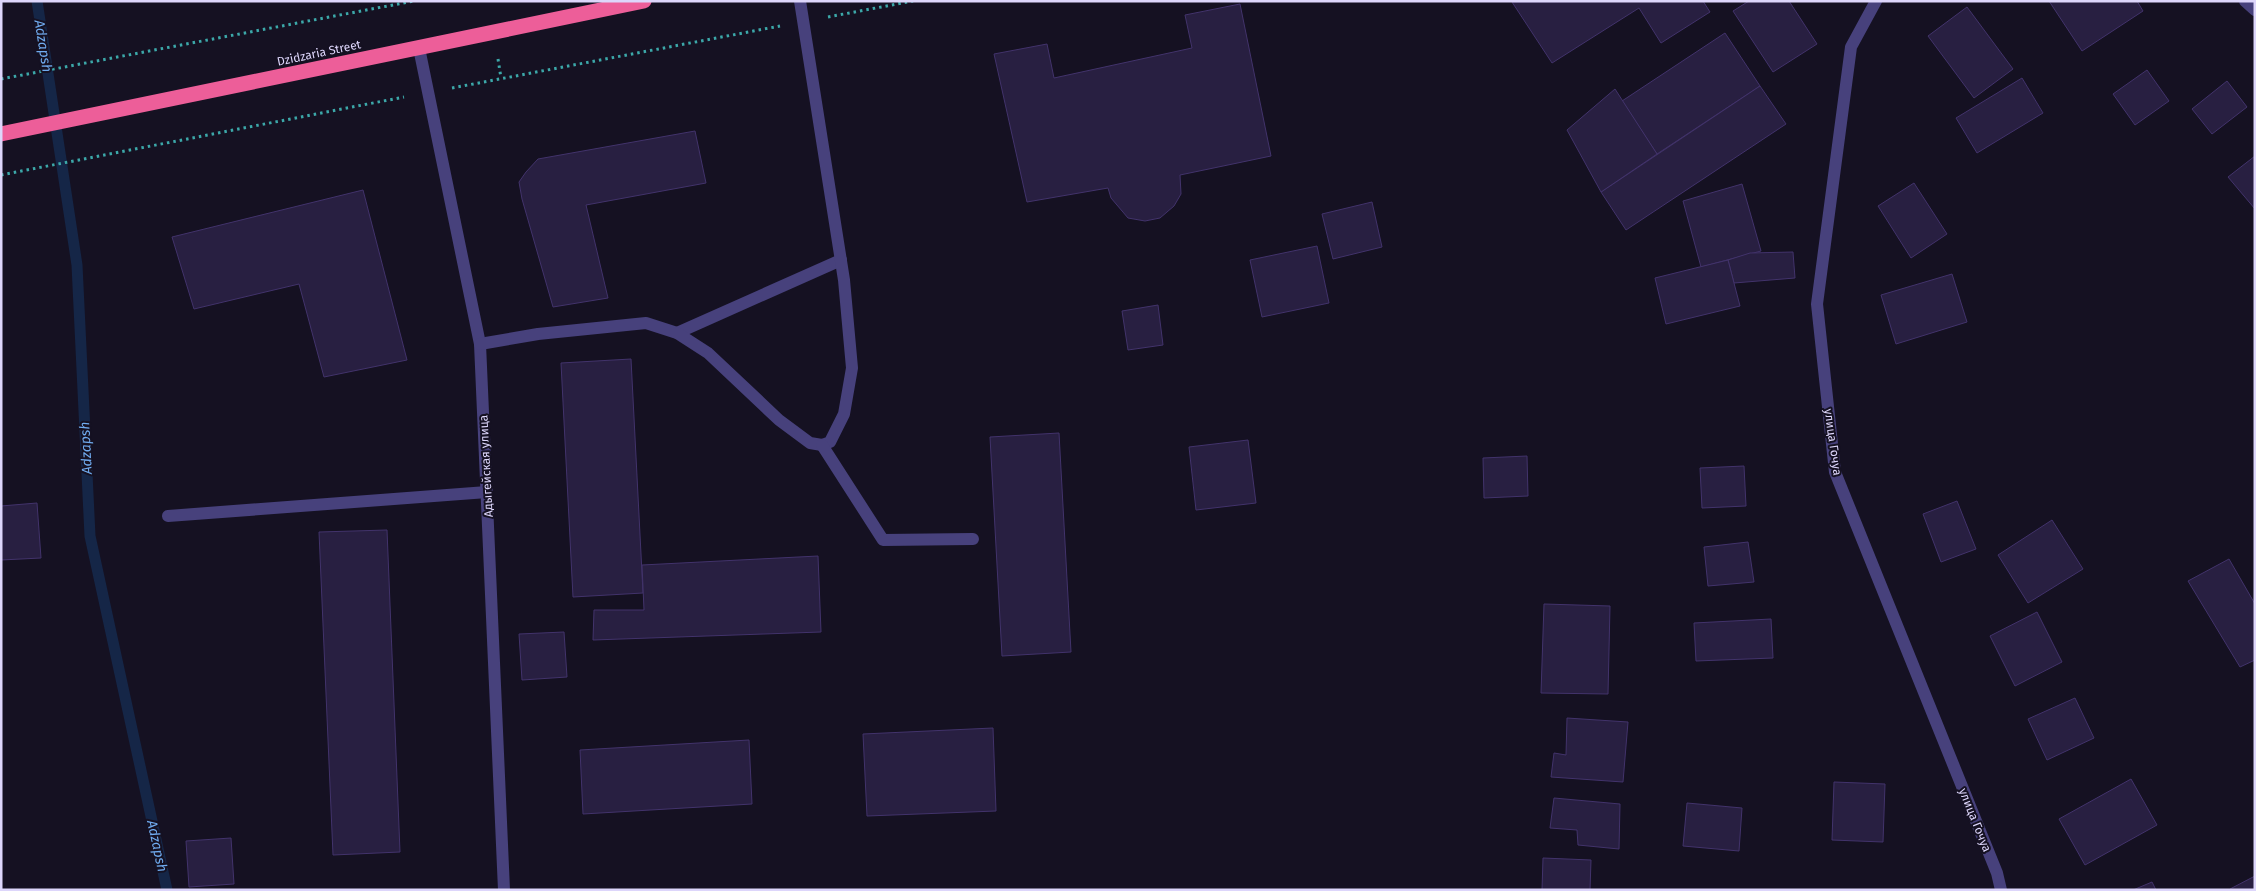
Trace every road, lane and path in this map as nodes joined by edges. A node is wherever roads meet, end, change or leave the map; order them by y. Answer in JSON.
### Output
{"nodes":[{"id":1,"x":414,"y":1,"type":"edge"},
{"id":2,"x":644,"y":1,"type":"edge"},
{"id":3,"x":800,"y":1,"type":"edge"},
{"id":4,"x":913,"y":1,"type":"edge"},
{"id":5,"x":1876,"y":1,"type":"edge"},
{"id":6,"x":2245,"y":1,"type":"edge"},
{"id":7,"x":2255,"y":10,"type":"edge"},
{"id":8,"x":803,"y":22,"type":"junction"},
{"id":9,"x":419,"y":48,"type":"junction"},
{"id":10,"x":1,"y":79,"type":"edge"},
{"id":11,"x":428,"y":92,"type":"junction"},
{"id":12,"x":1,"y":134,"type":"edge"},
{"id":13,"x":1,"y":175,"type":"edge"},
{"id":14,"x":842,"y":260,"type":"junction"},
{"id":15,"x":677,"y":333,"type":"junction"},
{"id":16,"x":480,"y":344,"type":"junction"},
{"id":17,"x":822,"y":445,"type":"junction"},
{"id":18,"x":487,"y":492,"type":"junction"},
{"id":19,"x":168,"y":516,"type":"dead end"},
{"id":20,"x":973,"y":539,"type":"dead end"},
{"id":21,"x":504,"y":890,"type":"edge"},
{"id":22,"x":2000,"y":890,"type":"edge"}],
"edges":[{"from":1,"to":10,"type":"path"},
{"from":2,"to":9,"type":"highway","name":"Dzidzaria Street"},
{"from":3,"to":8,"type":"street"},
{"from":4,"to":8,"type":"path"},
{"from":5,"to":22,"type":"street","name":"улица Гочуа"},
{"from":6,"to":7,"type":"street"},
{"from":8,"to":11,"type":"path"},
{"from":8,"to":14,"type":"street"},
{"from":9,"to":11,"type":"street","name":"Адыгейская улица"},
{"from":9,"to":12,"type":"highway","name":"Dzidzaria Street"},
{"from":11,"to":13,"type":"path"},
{"from":11,"to":16,"type":"street","name":"Адыгейская улица"},
{"from":14,"to":15,"type":"street"},
{"from":14,"to":17,"type":"street"},
{"from":15,"to":16,"type":"street"},
{"from":15,"to":17,"type":"street"},
{"from":16,"to":18,"type":"street","name":"Адыгейская улица"},
{"from":17,"to":20,"type":"street"},
{"from":18,"to":19,"type":"street"},
{"from":18,"to":21,"type":"street","name":"Адыгейская улица"}]}
